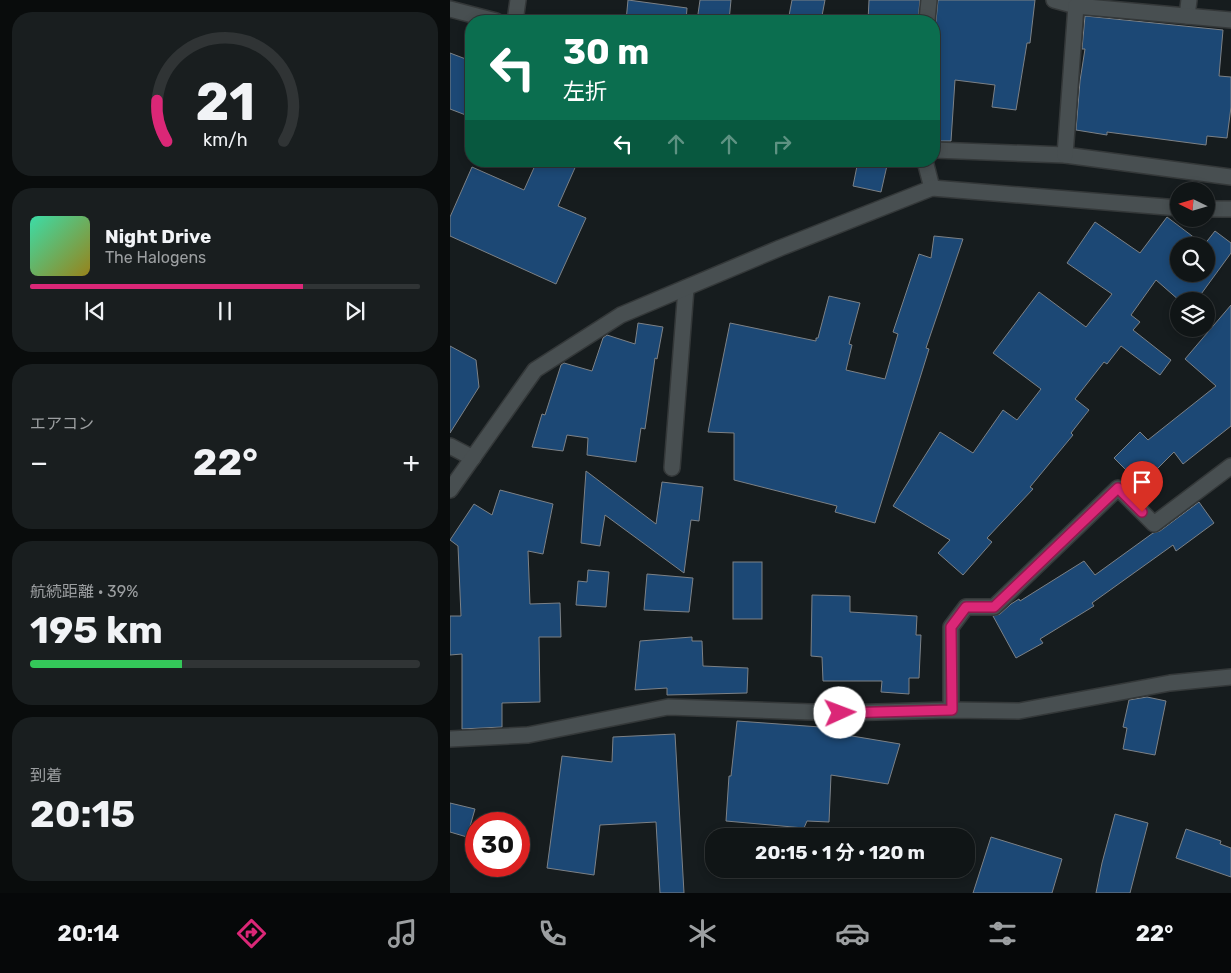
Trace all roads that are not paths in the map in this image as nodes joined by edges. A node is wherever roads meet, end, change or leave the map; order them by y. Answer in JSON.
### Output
{"nodes":[{"id":1,"x":518,"y":0,"type":"edge"},
{"id":2,"x":929,"y":0,"type":"edge"},
{"id":3,"x":1054,"y":0,"type":"edge"},
{"id":4,"x":1189,"y":0,"type":"edge"},
{"id":5,"x":1076,"y":6,"type":"junction"},
{"id":6,"x":450,"y":9,"type":"edge"},
{"id":7,"x":473,"y":15,"type":"edge"},
{"id":8,"x":516,"y":15,"type":"edge"},
{"id":9,"x":928,"y":15,"type":"edge"},
{"id":10,"x":1188,"y":16,"type":"junction"},
{"id":11,"x":1231,"y":20,"type":"edge"},
{"id":12,"x":940,"y":150,"type":"edge"},
{"id":13,"x":1065,"y":155,"type":"junction"},
{"id":14,"x":927,"y":167,"type":"edge"},
{"id":15,"x":1231,"y":177,"type":"edge"},
{"id":16,"x":932,"y":188,"type":"junction"},
{"id":17,"x":1170,"y":207,"type":"edge"},
{"id":18,"x":1215,"y":209,"type":"edge"},
{"id":19,"x":1231,"y":210,"type":"edge"},
{"id":20,"x":686,"y":288,"type":"junction"},
{"id":21,"x":450,"y":446,"type":"edge"},
{"id":22,"x":473,"y":458,"type":"junction"},
{"id":23,"x":1231,"y":466,"type":"edge"},
{"id":24,"x":672,"y":468,"type":"dead end"},
{"id":25,"x":450,"y":490,"type":"edge"},
{"id":26,"x":1231,"y":676,"type":"edge"},
{"id":27,"x":952,"y":710,"type":"junction"},
{"id":28,"x":450,"y":739,"type":"edge"}],
"edges":[{"from":1,"to":8,"type":"street"},
{"from":2,"to":9,"type":"street"},
{"from":3,"to":5,"type":"street"},
{"from":4,"to":10,"type":"street"},
{"from":5,"to":10,"type":"street"},
{"from":5,"to":13,"type":"street"},
{"from":6,"to":7,"type":"street"},
{"from":10,"to":11,"type":"street"},
{"from":12,"to":13,"type":"street"},
{"from":13,"to":15,"type":"street"},
{"from":14,"to":16,"type":"street"},
{"from":16,"to":17,"type":"street"},
{"from":16,"to":20,"type":"street"},
{"from":18,"to":19,"type":"street"},
{"from":20,"to":22,"type":"street"},
{"from":20,"to":24,"type":"street"},
{"from":21,"to":22,"type":"street"},
{"from":22,"to":25,"type":"street"},
{"from":23,"to":27,"type":"street"},
{"from":26,"to":27,"type":"street"},
{"from":27,"to":28,"type":"street"}]}
